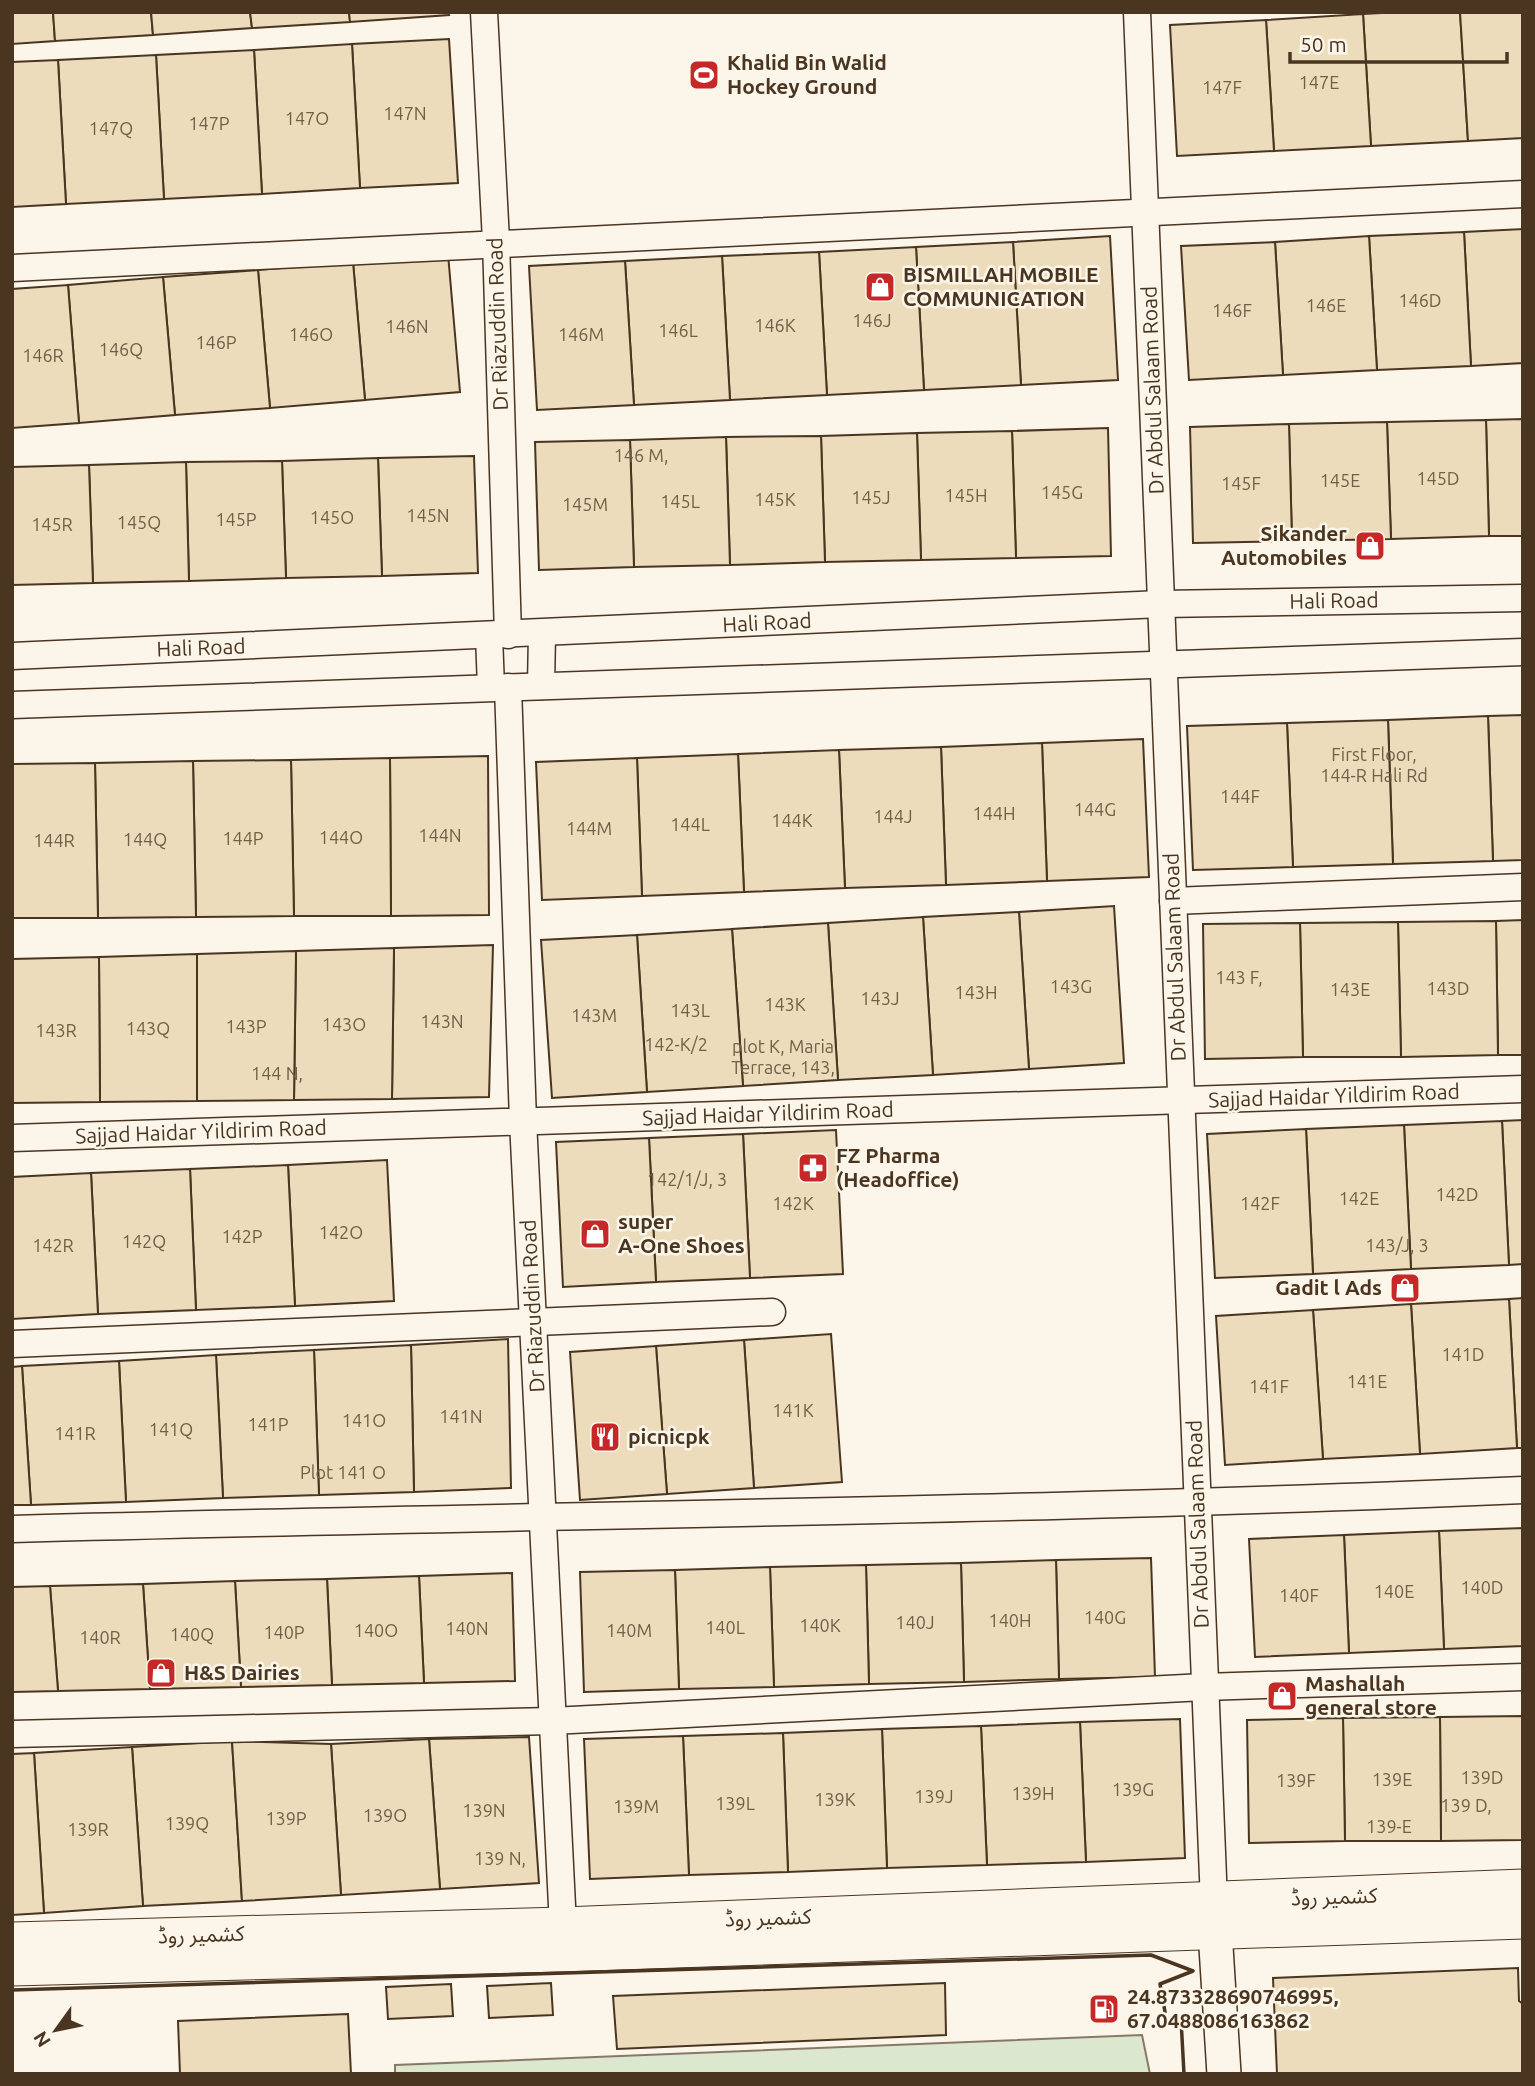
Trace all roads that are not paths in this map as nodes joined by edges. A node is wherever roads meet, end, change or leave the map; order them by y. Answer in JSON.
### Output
{"nodes":[{"id":1,"x":484,"y":12,"type":"edge"},
{"id":2,"x":1137,"y":12,"type":"edge"},
{"id":3,"x":1523,"y":194,"type":"edge"},
{"id":4,"x":1146,"y":214,"type":"junction"},
{"id":5,"x":496,"y":242,"type":"junction"},
{"id":6,"x":12,"y":268,"type":"edge"},
{"id":7,"x":1523,"y":598,"type":"edge"},
{"id":8,"x":1161,"y":604,"type":"junction"},
{"id":9,"x":542,"y":634,"type":"junction"},
{"id":10,"x":498,"y":636,"type":"junction"},
{"id":11,"x":1523,"y":652,"type":"edge"},
{"id":12,"x":12,"y":656,"type":"edge"},
{"id":13,"x":1163,"y":663,"type":"junction"},
{"id":14,"x":541,"y":686,"type":"junction"},
{"id":15,"x":500,"y":687,"type":"junction"},
{"id":16,"x":12,"y":705,"type":"edge"},
{"id":17,"x":1523,"y":887,"type":"edge"},
{"id":18,"x":1173,"y":901,"type":"junction"},
{"id":19,"x":1523,"y":1089,"type":"edge"},
{"id":20,"x":1181,"y":1102,"type":"junction"},
{"id":21,"x":523,"y":1121,"type":"junction"},
{"id":22,"x":12,"y":1138,"type":"edge"},
{"id":23,"x":772,"y":1312,"type":"dead end"},
{"id":24,"x":534,"y":1321,"type":"junction"},
{"id":25,"x":12,"y":1344,"type":"edge"},
{"id":26,"x":1523,"y":1490,"type":"edge"},
{"id":27,"x":1198,"y":1504,"type":"junction"},
{"id":28,"x":544,"y":1515,"type":"junction"},
{"id":29,"x":12,"y":1529,"type":"edge"},
{"id":30,"x":1523,"y":1677,"type":"edge"},
{"id":31,"x":1204,"y":1687,"type":"junction"},
{"id":32,"x":552,"y":1721,"type":"junction"},
{"id":33,"x":12,"y":1734,"type":"edge"},
{"id":34,"x":1523,"y":1888,"type":"edge"},
{"id":35,"x":1214,"y":1916,"type":"junction"},
{"id":36,"x":1523,"y":1920,"type":"edge"},
{"id":37,"x":563,"y":1926,"type":"junction"},
{"id":38,"x":12,"y":1941,"type":"edge"},
{"id":39,"x":12,"y":1967,"type":"edge"},
{"id":40,"x":1224,"y":2074,"type":"edge"}],
"edges":[{"from":1,"to":5,"type":"street","name":"Dr Riazuddin Road"},
{"from":2,"to":4,"type":"street","name":"Dr Abdul Salaam Road"},
{"from":3,"to":4,"type":"street"},
{"from":4,"to":5,"type":"street"},
{"from":4,"to":8,"type":"street","name":"Dr Abdul Salaam Road"},
{"from":5,"to":6,"type":"street"},
{"from":5,"to":10,"type":"street","name":"Dr Riazuddin Road"},
{"from":7,"to":8,"type":"street","name":"Hali Road"},
{"from":8,"to":9,"type":"street","name":"Hali Road"},
{"from":8,"to":13,"type":"street","name":"Dr Abdul Salaam Road"},
{"from":9,"to":10,"type":"street","name":"Hali Road"},
{"from":9,"to":14,"type":"street"},
{"from":10,"to":12,"type":"street","name":"Hali Road"},
{"from":10,"to":15,"type":"street","name":"Dr Riazuddin Road"},
{"from":11,"to":13,"type":"street"},
{"from":13,"to":14,"type":"street"},
{"from":13,"to":18,"type":"street","name":"Dr Abdul Salaam Road"},
{"from":14,"to":15,"type":"street"},
{"from":15,"to":16,"type":"street"},
{"from":15,"to":21,"type":"street","name":"Dr Riazuddin Road"},
{"from":17,"to":18,"type":"street"},
{"from":18,"to":20,"type":"street","name":"Dr Abdul Salaam Road"},
{"from":19,"to":20,"type":"street","name":"Sajjad Haidar Yildirim Road"},
{"from":20,"to":21,"type":"street","name":"Sajjad Haidar Yildirim Road"},
{"from":20,"to":27,"type":"street","name":"Dr Abdul Salaam Road"},
{"from":21,"to":22,"type":"street","name":"Sajjad Haidar Yildirim Road"},
{"from":21,"to":24,"type":"street","name":"Dr Riazuddin Road"},
{"from":23,"to":24,"type":"street"},
{"from":24,"to":25,"type":"street"},
{"from":24,"to":28,"type":"street","name":"Dr Riazuddin Road"},
{"from":26,"to":27,"type":"street"},
{"from":27,"to":28,"type":"street"},
{"from":27,"to":31,"type":"street","name":"Dr Abdul Salaam Road"},
{"from":28,"to":29,"type":"street"},
{"from":28,"to":32,"type":"street","name":"Dr Riazuddin Road"},
{"from":30,"to":31,"type":"street"},
{"from":31,"to":32,"type":"street"},
{"from":31,"to":35,"type":"street","name":"Dr Abdul Salaam Road"},
{"from":32,"to":33,"type":"street"},
{"from":32,"to":37,"type":"street","name":"Dr Riazuddin Road"},
{"from":34,"to":35,"type":"main road","name":"کشمیر روڈ"},
{"from":35,"to":36,"type":"main road","name":"کشمیر روڈ"},
{"from":35,"to":37,"type":"main road","name":"کشمیر روڈ"},
{"from":35,"to":39,"type":"main road","name":"کشمیر روڈ"},
{"from":35,"to":40,"type":"street"},
{"from":37,"to":38,"type":"main road","name":"کشمیر روڈ"}]}
